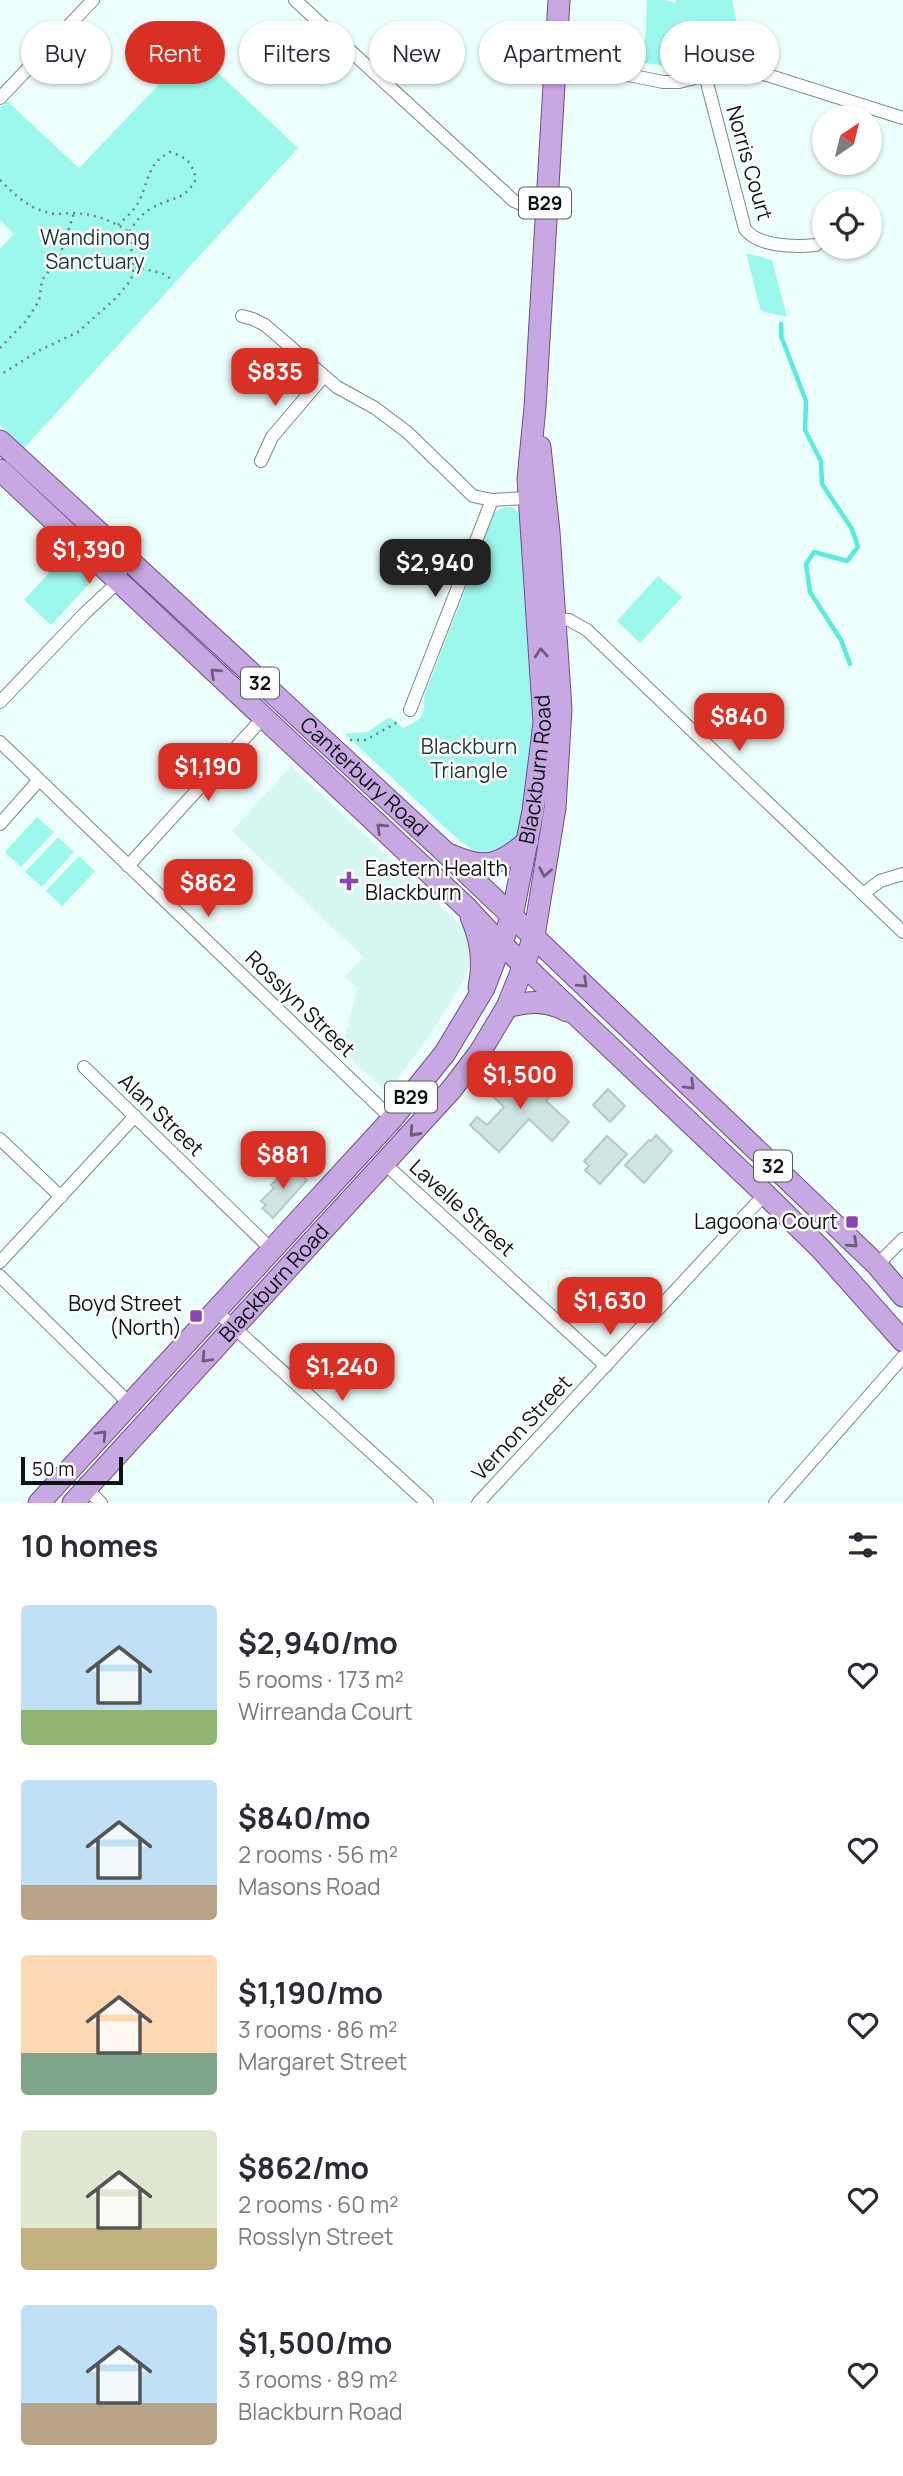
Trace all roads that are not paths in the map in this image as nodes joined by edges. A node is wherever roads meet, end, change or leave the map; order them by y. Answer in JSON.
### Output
{"nodes":[{"id":1,"x":93,"y":0,"type":"edge"},
{"id":2,"x":295,"y":0,"type":"edge"},
{"id":3,"x":559,"y":0,"type":"edge"},
{"id":4,"x":558,"y":21,"type":"edge"},
{"id":5,"x":779,"y":79,"type":"edge"},
{"id":6,"x":553,"y":84,"type":"edge"},
{"id":7,"x":708,"y":84,"type":"edge"},
{"id":8,"x":0,"y":98,"type":"edge"},
{"id":9,"x":903,"y":118,"type":"edge"},
{"id":10,"x":545,"y":209,"type":"junction"},
{"id":11,"x":812,"y":245,"type":"edge"},
{"id":12,"x":242,"y":316,"type":"dead end"},
{"id":13,"x":324,"y":376,"type":"junction"},
{"id":14,"x":0,"y":441,"type":"edge"},
{"id":15,"x":261,"y":461,"type":"dead end"},
{"id":16,"x":0,"y":470,"type":"edge"},
{"id":17,"x":537,"y":497,"type":"junction"},
{"id":18,"x":492,"y":500,"type":"junction"},
{"id":19,"x":549,"y":532,"type":"junction"},
{"id":20,"x":124,"y":556,"type":"junction"},
{"id":21,"x":534,"y":570,"type":"junction"},
{"id":22,"x":111,"y":575,"type":"junction"},
{"id":23,"x":547,"y":619,"type":"junction"},
{"id":24,"x":0,"y":702,"type":"edge"},
{"id":25,"x":410,"y":710,"type":"road end"},
{"id":26,"x":263,"y":718,"type":"junction"},
{"id":27,"x":0,"y":742,"type":"edge"},
{"id":28,"x":39,"y":780,"type":"junction"},
{"id":29,"x":0,"y":824,"type":"edge"},
{"id":30,"x":528,"y":841,"type":"junction"},
{"id":31,"x":446,"y":853,"type":"junction"},
{"id":32,"x":128,"y":866,"type":"junction"},
{"id":33,"x":903,"y":874,"type":"edge"},
{"id":34,"x":863,"y":894,"type":"junction"},
{"id":35,"x":468,"y":909,"type":"junction"},
{"id":36,"x":512,"y":916,"type":"junction"},
{"id":37,"x":903,"y":932,"type":"edge"},
{"id":38,"x":534,"y":936,"type":"junction"},
{"id":39,"x":503,"y":945,"type":"junction"},
{"id":40,"x":524,"y":965,"type":"junction"},
{"id":41,"x":507,"y":1006,"type":"junction"},
{"id":42,"x":473,"y":1010,"type":"junction"},
{"id":43,"x":581,"y":1019,"type":"junction"},
{"id":44,"x":83,"y":1067,"type":"dead end"},
{"id":45,"x":135,"y":1116,"type":"junction"},
{"id":46,"x":392,"y":1119,"type":"junction"},
{"id":47,"x":0,"y":1139,"type":"edge"},
{"id":48,"x":385,"y":1164,"type":"junction"},
{"id":49,"x":765,"y":1194,"type":"junction"},
{"id":50,"x":61,"y":1197,"type":"junction"},
{"id":51,"x":903,"y":1239,"type":"edge"},
{"id":52,"x":272,"y":1250,"type":"junction"},
{"id":53,"x":0,"y":1262,"type":"edge"},
{"id":54,"x":877,"y":1265,"type":"junction"},
{"id":55,"x":0,"y":1276,"type":"edge"},
{"id":56,"x":903,"y":1296,"type":"edge"},
{"id":57,"x":216,"y":1311,"type":"junction"},
{"id":58,"x":234,"y":1328,"type":"junction"},
{"id":59,"x":903,"y":1341,"type":"edge"},
{"id":60,"x":903,"y":1357,"type":"edge"},
{"id":61,"x":606,"y":1366,"type":"junction"},
{"id":62,"x":131,"y":1404,"type":"junction"},
{"id":63,"x":87,"y":1498,"type":"edge"},
{"id":64,"x":39,"y":1503,"type":"edge"},
{"id":65,"x":427,"y":1503,"type":"edge"},
{"id":66,"x":478,"y":1503,"type":"edge"},
{"id":67,"x":775,"y":1503,"type":"edge"}],
"edges":[{"from":1,"to":8,"type":"street"},
{"from":2,"to":10,"type":"street"},
{"from":3,"to":4,"type":"main road","name":"Blackburn Road","number":"B29"},
{"from":5,"to":9,"type":"street"},
{"from":6,"to":10,"type":"main road","name":"Blackburn Road","number":"B29"},
{"from":7,"to":11,"type":"street","name":"Norris Court"},
{"from":10,"to":17,"type":"main road","name":"Blackburn Road","number":"B29"},
{"from":12,"to":13,"type":"street"},
{"from":13,"to":15,"type":"street"},
{"from":13,"to":18,"type":"street"},
{"from":14,"to":20,"type":"main road","name":"Canterbury Road","number":"32"},
{"from":16,"to":22,"type":"main road","name":"Canterbury Road","number":"32"},
{"from":17,"to":18,"type":"street"},
{"from":17,"to":19,"type":"main road","name":"Blackburn Road","number":"B29"},
{"from":17,"to":21,"type":"main road","name":"Blackburn Road","number":"B29"},
{"from":18,"to":25,"type":"street"},
{"from":19,"to":21,"type":"main road"},
{"from":19,"to":23,"type":"main road","name":"Blackburn Road","number":"B29"},
{"from":20,"to":22,"type":"street"},
{"from":20,"to":31,"type":"main road","name":"Canterbury Road","number":"32"},
{"from":21,"to":23,"type":"main road","name":"Blackburn Road","number":"B29"},
{"from":22,"to":24,"type":"street"},
{"from":26,"to":22,"type":"main road","name":"Canterbury Road","number":"32","one_way":true},
{"from":30,"to":23,"type":"main road","name":"Blackburn Road","number":"B29","one_way":true},
{"from":23,"to":34,"type":"street"},
{"from":23,"to":38,"type":"main road","name":"Blackburn Road","number":"B29","one_way":true},
{"from":26,"to":32,"type":"street"},
{"from":35,"to":26,"type":"main road","name":"Canterbury Road","number":"32","one_way":true},
{"from":27,"to":28,"type":"street","name":"Rosslyn Street"},
{"from":28,"to":29,"type":"street"},
{"from":28,"to":32,"type":"street","name":"Rosslyn Street"},
{"from":30,"to":31,"type":"main road"},
{"from":30,"to":36,"type":"main road","name":"Blackburn Road","number":"B29"},
{"from":31,"to":36,"type":"main road","name":"Canterbury Road","number":"32"},
{"from":32,"to":46,"type":"street","name":"Rosslyn Street"},
{"from":33,"to":34,"type":"street"},
{"from":34,"to":37,"type":"street"},
{"from":35,"to":39,"type":"main road","name":"Canterbury Road","number":"32"},
{"from":35,"to":42,"type":"main road"},
{"from":36,"to":38,"type":"main road","name":"Canterbury Road","number":"32"},
{"from":36,"to":39,"type":"main road","name":"Blackburn Road","number":"B29"},
{"from":38,"to":40,"type":"main road","name":"Blackburn Road","number":"B29"},
{"from":38,"to":54,"type":"main road","name":"Canterbury Road","number":"32","one_way":true},
{"from":39,"to":40,"type":"main road","name":"Canterbury Road","number":"32"},
{"from":39,"to":42,"type":"main road","name":"Blackburn Road","number":"B29"},
{"from":40,"to":41,"type":"main road","name":"Blackburn Road","number":"B29"},
{"from":40,"to":43,"type":"main road","name":"Canterbury Road","number":"32"},
{"from":41,"to":43,"type":"main road"},
{"from":41,"to":48,"type":"main road","name":"Blackburn Road","number":"B29","one_way":true},
{"from":42,"to":46,"type":"main road","name":"Blackburn Road","number":"B29"},
{"from":43,"to":49,"type":"main road","name":"Canterbury Road","number":"32"},
{"from":44,"to":45,"type":"street","name":"Alan Street"},
{"from":45,"to":50,"type":"street"},
{"from":45,"to":52,"type":"street","name":"Alan Street"},
{"from":46,"to":52,"type":"main road","name":"Blackburn Road","number":"B29"},
{"from":47,"to":50,"type":"street"},
{"from":48,"to":58,"type":"main road","name":"Blackburn Road","number":"B29"},
{"from":48,"to":61,"type":"street","name":"Lavelle Street"},
{"from":49,"to":59,"type":"main road","name":"Canterbury Road","number":"32"},
{"from":49,"to":61,"type":"street","name":"Vernon Street"},
{"from":50,"to":53,"type":"street"},
{"from":51,"to":54,"type":"street"},
{"from":52,"to":57,"type":"main road","name":"Blackburn Road","number":"B29"},
{"from":54,"to":56,"type":"main road","name":"Canterbury Road","number":"32"},
{"from":55,"to":62,"type":"street"},
{"from":57,"to":58,"type":"street"},
{"from":57,"to":62,"type":"main road","name":"Blackburn Road","number":"B29"},
{"from":58,"to":63,"type":"main road","name":"Blackburn Road","number":"B29","one_way":true},
{"from":58,"to":65,"type":"street"},
{"from":60,"to":67,"type":"street"},
{"from":61,"to":66,"type":"street","name":"Vernon Street"},
{"from":64,"to":62,"type":"main road","name":"Blackburn Road","number":"B29","one_way":true}]}
